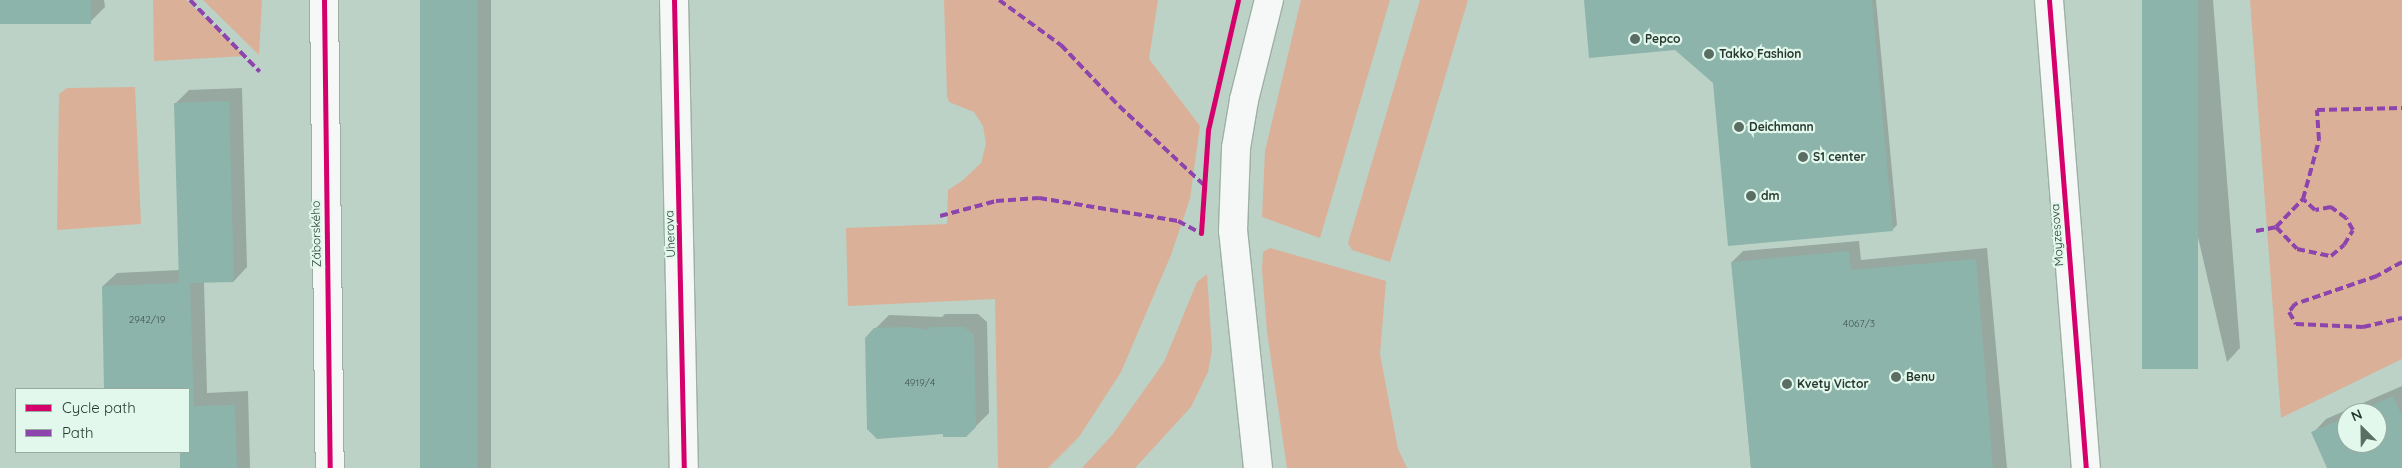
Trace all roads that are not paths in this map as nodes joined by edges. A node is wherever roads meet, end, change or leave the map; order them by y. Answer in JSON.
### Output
{"nodes":[{"id":1,"x":324,"y":0,"type":"edge"},
{"id":2,"x":674,"y":0,"type":"edge"},
{"id":3,"x":1269,"y":0,"type":"edge"},
{"id":4,"x":2049,"y":0,"type":"edge"},
{"id":5,"x":330,"y":468,"type":"edge"},
{"id":6,"x":684,"y":468,"type":"edge"},
{"id":7,"x":1258,"y":468,"type":"edge"},
{"id":8,"x":2086,"y":468,"type":"edge"}],
"edges":[{"from":1,"to":5,"type":"street","name":"Záborského"},
{"from":2,"to":6,"type":"street","name":"Uherova"},
{"from":3,"to":7,"type":"street"},
{"from":4,"to":8,"type":"street","name":"Moyzesova"}]}
